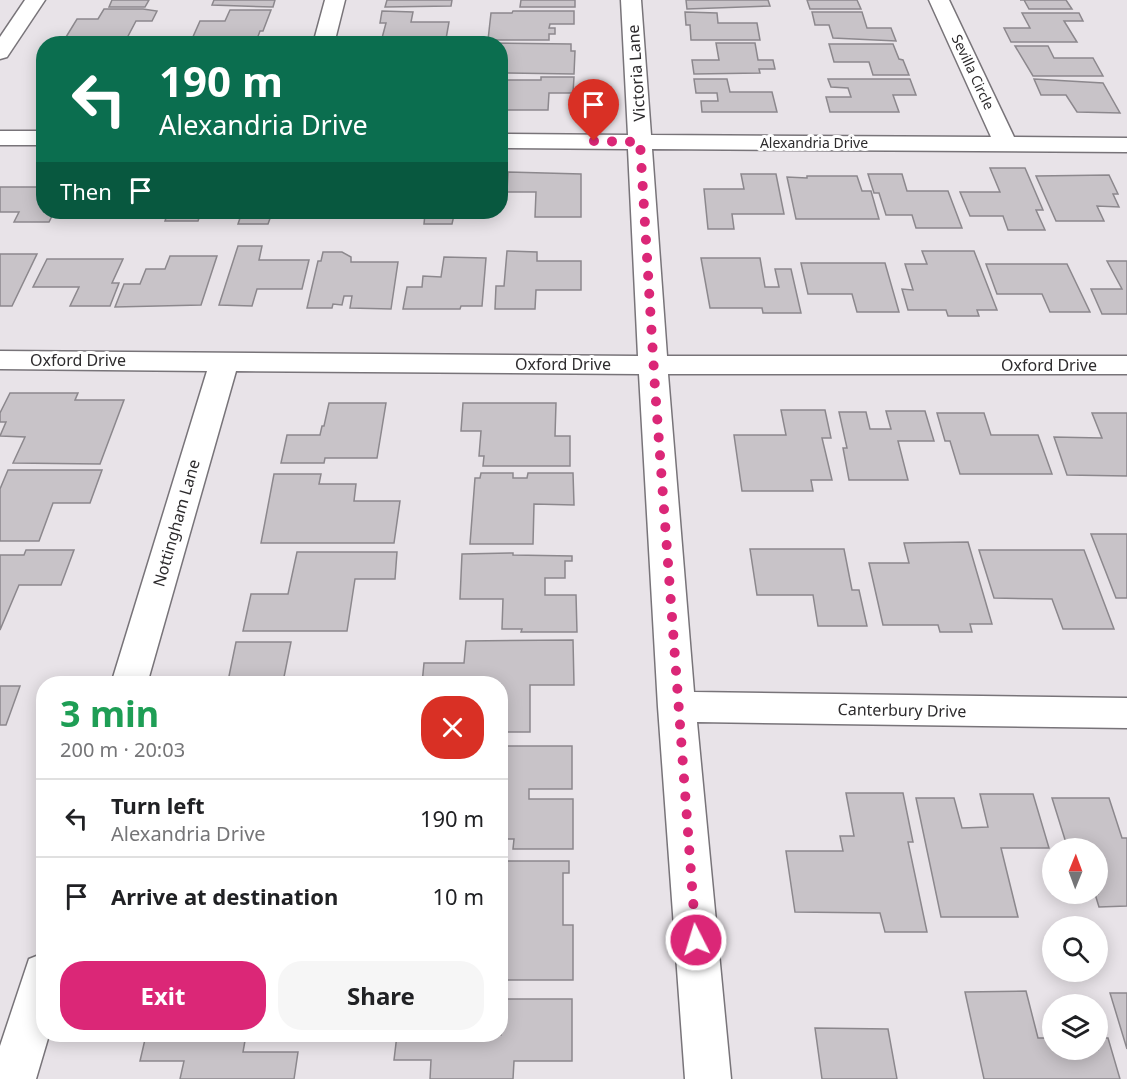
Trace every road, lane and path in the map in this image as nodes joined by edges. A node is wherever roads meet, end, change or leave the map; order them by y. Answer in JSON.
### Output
{"nodes":[{"id":1,"x":35,"y":0,"type":"edge"},
{"id":2,"x":335,"y":0,"type":"edge"},
{"id":3,"x":631,"y":0,"type":"edge"},
{"id":4,"x":939,"y":0,"type":"edge"},
{"id":5,"x":325,"y":36,"type":"edge"},
{"id":6,"x":0,"y":53,"type":"edge"},
{"id":7,"x":0,"y":138,"type":"edge"},
{"id":8,"x":36,"y":138,"type":"edge"},
{"id":9,"x":508,"y":141,"type":"edge"},
{"id":10,"x":640,"y":142,"type":"junction"},
{"id":11,"x":1006,"y":144,"type":"junction"},
{"id":12,"x":1127,"y":145,"type":"edge"},
{"id":13,"x":0,"y":360,"type":"edge"},
{"id":14,"x":224,"y":362,"type":"junction"},
{"id":15,"x":653,"y":365,"type":"junction"},
{"id":16,"x":1127,"y":365,"type":"edge"},
{"id":17,"x":131,"y":676,"type":"edge"},
{"id":18,"x":677,"y":707,"type":"junction"},
{"id":19,"x":1127,"y":713,"type":"edge"},
{"id":20,"x":36,"y":1001,"type":"edge"},
{"id":21,"x":13,"y":1079,"type":"edge"},
{"id":22,"x":708,"y":1079,"type":"edge"}],
"edges":[{"from":1,"to":6,"type":"street"},
{"from":2,"to":5,"type":"street"},
{"from":3,"to":10,"type":"street","name":"Victoria Lane"},
{"from":4,"to":11,"type":"street","name":"Sevilla Circle"},
{"from":7,"to":8,"type":"street"},
{"from":9,"to":10,"type":"street","name":"Alexandria Drive"},
{"from":10,"to":11,"type":"street","name":"Alexandria Drive"},
{"from":10,"to":15,"type":"street","name":"Victoria Lane"},
{"from":11,"to":12,"type":"street","name":"Alexandria Drive"},
{"from":13,"to":14,"type":"street","name":"Oxford Drive"},
{"from":14,"to":15,"type":"street","name":"Oxford Drive"},
{"from":14,"to":17,"type":"street","name":"Nottingham Lane"},
{"from":15,"to":16,"type":"street","name":"Oxford Drive"},
{"from":15,"to":18,"type":"street","name":"Victoria Lane"},
{"from":18,"to":19,"type":"street","name":"Canterbury Drive"},
{"from":18,"to":22,"type":"street","name":"Victoria Lane"},
{"from":20,"to":21,"type":"street"}]}
